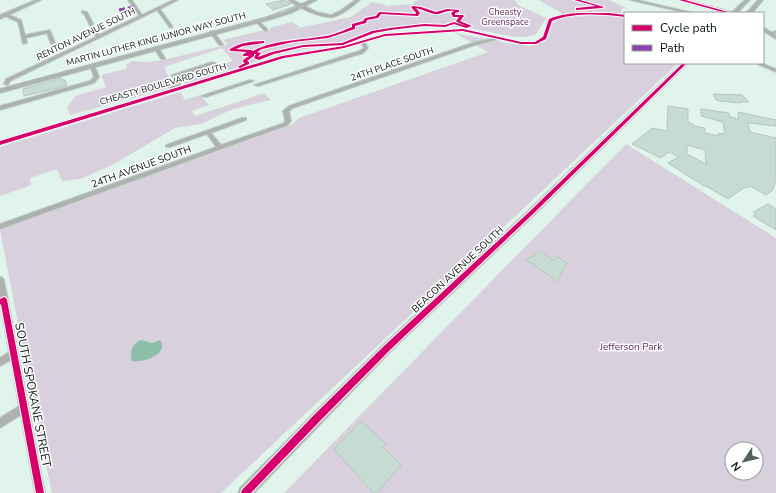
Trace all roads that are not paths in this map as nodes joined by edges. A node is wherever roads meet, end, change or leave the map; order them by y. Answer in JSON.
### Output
{"nodes":[{"id":1,"x":38,"y":0,"type":"edge"},
{"id":2,"x":130,"y":0,"type":"edge"},
{"id":3,"x":176,"y":0,"type":"edge"},
{"id":4,"x":290,"y":0,"type":"edge"},
{"id":5,"x":305,"y":0,"type":"edge"},
{"id":6,"x":315,"y":0,"type":"edge"},
{"id":7,"x":358,"y":0,"type":"edge"},
{"id":8,"x":632,"y":0,"type":"edge"},
{"id":9,"x":681,"y":0,"type":"edge"},
{"id":10,"x":748,"y":0,"type":"edge"},
{"id":11,"x":761,"y":0,"type":"edge"},
{"id":12,"x":687,"y":1,"type":"edge"},
{"id":13,"x":299,"y":5,"type":"junction"},
{"id":14,"x":158,"y":9,"type":"junction"},
{"id":15,"x":83,"y":12,"type":"dead end"},
{"id":16,"x":687,"y":12,"type":"edge"},
{"id":17,"x":726,"y":12,"type":"edge"},
{"id":18,"x":735,"y":12,"type":"edge"},
{"id":19,"x":750,"y":12,"type":"edge"},
{"id":20,"x":6,"y":14,"type":"junction"},
{"id":21,"x":624,"y":16,"type":"edge"},
{"id":22,"x":0,"y":17,"type":"edge"},
{"id":23,"x":141,"y":17,"type":"junction"},
{"id":24,"x":257,"y":21,"type":"junction"},
{"id":25,"x":171,"y":27,"type":"dead end"},
{"id":26,"x":266,"y":30,"type":"dead end"},
{"id":27,"x":764,"y":30,"type":"edge"},
{"id":28,"x":212,"y":32,"type":"junction"},
{"id":29,"x":776,"y":32,"type":"edge"},
{"id":30,"x":770,"y":33,"type":"junction"},
{"id":31,"x":24,"y":37,"type":"junction"},
{"id":32,"x":98,"y":37,"type":"junction"},
{"id":33,"x":776,"y":37,"type":"edge"},
{"id":34,"x":502,"y":39,"type":"junction"},
{"id":35,"x":362,"y":42,"type":"junction"},
{"id":36,"x":25,"y":43,"type":"dead end"},
{"id":37,"x":53,"y":43,"type":"dead end"},
{"id":38,"x":221,"y":44,"type":"dead end"},
{"id":39,"x":156,"y":48,"type":"junction"},
{"id":40,"x":163,"y":58,"type":"dead end"},
{"id":41,"x":214,"y":63,"type":"dead end"},
{"id":42,"x":684,"y":64,"type":"edge"},
{"id":43,"x":759,"y":64,"type":"edge"},
{"id":44,"x":92,"y":66,"type":"junction"},
{"id":45,"x":776,"y":71,"type":"edge"},
{"id":46,"x":247,"y":76,"type":"junction"},
{"id":47,"x":3,"y":85,"type":"edge"},
{"id":48,"x":0,"y":91,"type":"edge"},
{"id":49,"x":157,"y":95,"type":"junction"},
{"id":50,"x":204,"y":96,"type":"dead end"},
{"id":51,"x":22,"y":108,"type":"dead end"},
{"id":52,"x":0,"y":109,"type":"edge"},
{"id":53,"x":244,"y":119,"type":"dead end"},
{"id":54,"x":288,"y":123,"type":"joint"},
{"id":55,"x":208,"y":132,"type":"junction"},
{"id":56,"x":0,"y":143,"type":"edge"},
{"id":57,"x":168,"y":146,"type":"dead end"},
{"id":58,"x":220,"y":148,"type":"junction"},
{"id":59,"x":0,"y":227,"type":"edge"},
{"id":60,"x":0,"y":280,"type":"edge"},
{"id":61,"x":2,"y":301,"type":"edge"},
{"id":62,"x":14,"y":354,"type":"junction"},
{"id":63,"x":0,"y":362,"type":"edge"},
{"id":64,"x":24,"y":408,"type":"junction"},
{"id":65,"x":0,"y":423,"type":"edge"},
{"id":66,"x":39,"y":492,"type":"edge"},
{"id":67,"x":245,"y":493,"type":"edge"}],
"edges":[{"from":1,"to":20,"type":"main road"},
{"from":2,"to":23,"type":"street"},
{"from":3,"to":14,"type":"street","name":"RENTON AVENUE SOUTH"},
{"from":4,"to":13,"type":"street"},
{"from":5,"to":13,"type":"main road","name":"MARTIN LUTHER KING JUNIOR WAY SOUTH"},
{"from":6,"to":13,"type":"main road","name":"MARTIN LUTHER KING JUNIOR WAY SOUTH"},
{"from":7,"to":13,"type":"street"},
{"from":8,"to":16,"type":"street"},
{"from":9,"to":12,"type":"main road"},
{"from":10,"to":18,"type":"main road"},
{"from":11,"to":19,"type":"main road"},
{"from":12,"to":17,"type":"main road"},
{"from":13,"to":24,"type":"main road","name":"MARTIN LUTHER KING JUNIOR WAY SOUTH"},
{"from":13,"to":47,"type":"main road","name":"MARTIN LUTHER KING JUNIOR WAY SOUTH"},
{"from":14,"to":23,"type":"street","name":"RENTON AVENUE SOUTH"},
{"from":14,"to":25,"type":"street"},
{"from":15,"to":32,"type":"street"},
{"from":20,"to":22,"type":"main road"},
{"from":20,"to":31,"type":"street"},
{"from":21,"to":34,"type":"street","name":"CHEASTY BOULEVARD SOUTH"},
{"from":23,"to":32,"type":"street","name":"RENTON AVENUE SOUTH"},
{"from":24,"to":26,"type":"street"},
{"from":24,"to":28,"type":"main road","name":"MARTIN LUTHER KING JUNIOR WAY SOUTH"},
{"from":27,"to":30,"type":"main road"},
{"from":28,"to":38,"type":"street"},
{"from":28,"to":39,"type":"main road","name":"MARTIN LUTHER KING JUNIOR WAY SOUTH"},
{"from":29,"to":30,"type":"street"},
{"from":30,"to":33,"type":"main road"},
{"from":31,"to":36,"type":"street"},
{"from":31,"to":37,"type":"street"},
{"from":32,"to":47,"type":"street","name":"RENTON AVENUE SOUTH"},
{"from":34,"to":35,"type":"street","name":"CHEASTY BOULEVARD SOUTH"},
{"from":34,"to":54,"type":"street","name":"24TH PLACE SOUTH"},
{"from":35,"to":46,"type":"street","name":"CHEASTY BOULEVARD SOUTH"},
{"from":35,"to":46,"type":"street"},
{"from":39,"to":40,"type":"street"},
{"from":39,"to":44,"type":"main road","name":"MARTIN LUTHER KING JUNIOR WAY SOUTH"},
{"from":41,"to":49,"type":"street"},
{"from":42,"to":67,"type":"main road","name":"BEACON AVENUE SOUTH"},
{"from":43,"to":45,"type":"street"},
{"from":44,"to":48,"type":"main road","name":"MARTIN LUTHER KING JUNIOR WAY SOUTH"},
{"from":44,"to":52,"type":"street"},
{"from":46,"to":49,"type":"street","name":"CHEASTY BOULEVARD SOUTH"},
{"from":46,"to":50,"type":"street"},
{"from":49,"to":56,"type":"street","name":"CHEASTY BOULEVARD SOUTH"},
{"from":51,"to":52,"type":"street"},
{"from":53,"to":55,"type":"street"},
{"from":54,"to":58,"type":"street","name":"24TH AVENUE SOUTH"},
{"from":55,"to":57,"type":"street"},
{"from":55,"to":58,"type":"street"},
{"from":58,"to":59,"type":"street","name":"24TH AVENUE SOUTH"},
{"from":60,"to":61,"type":"street","name":"SOUTH SPOKANE STREET"},
{"from":61,"to":62,"type":"street","name":"SOUTH SPOKANE STREET"},
{"from":62,"to":63,"type":"street"},
{"from":62,"to":64,"type":"street","name":"SOUTH SPOKANE STREET"},
{"from":64,"to":65,"type":"street"},
{"from":64,"to":66,"type":"street","name":"SOUTH SPOKANE STREET"}]}
